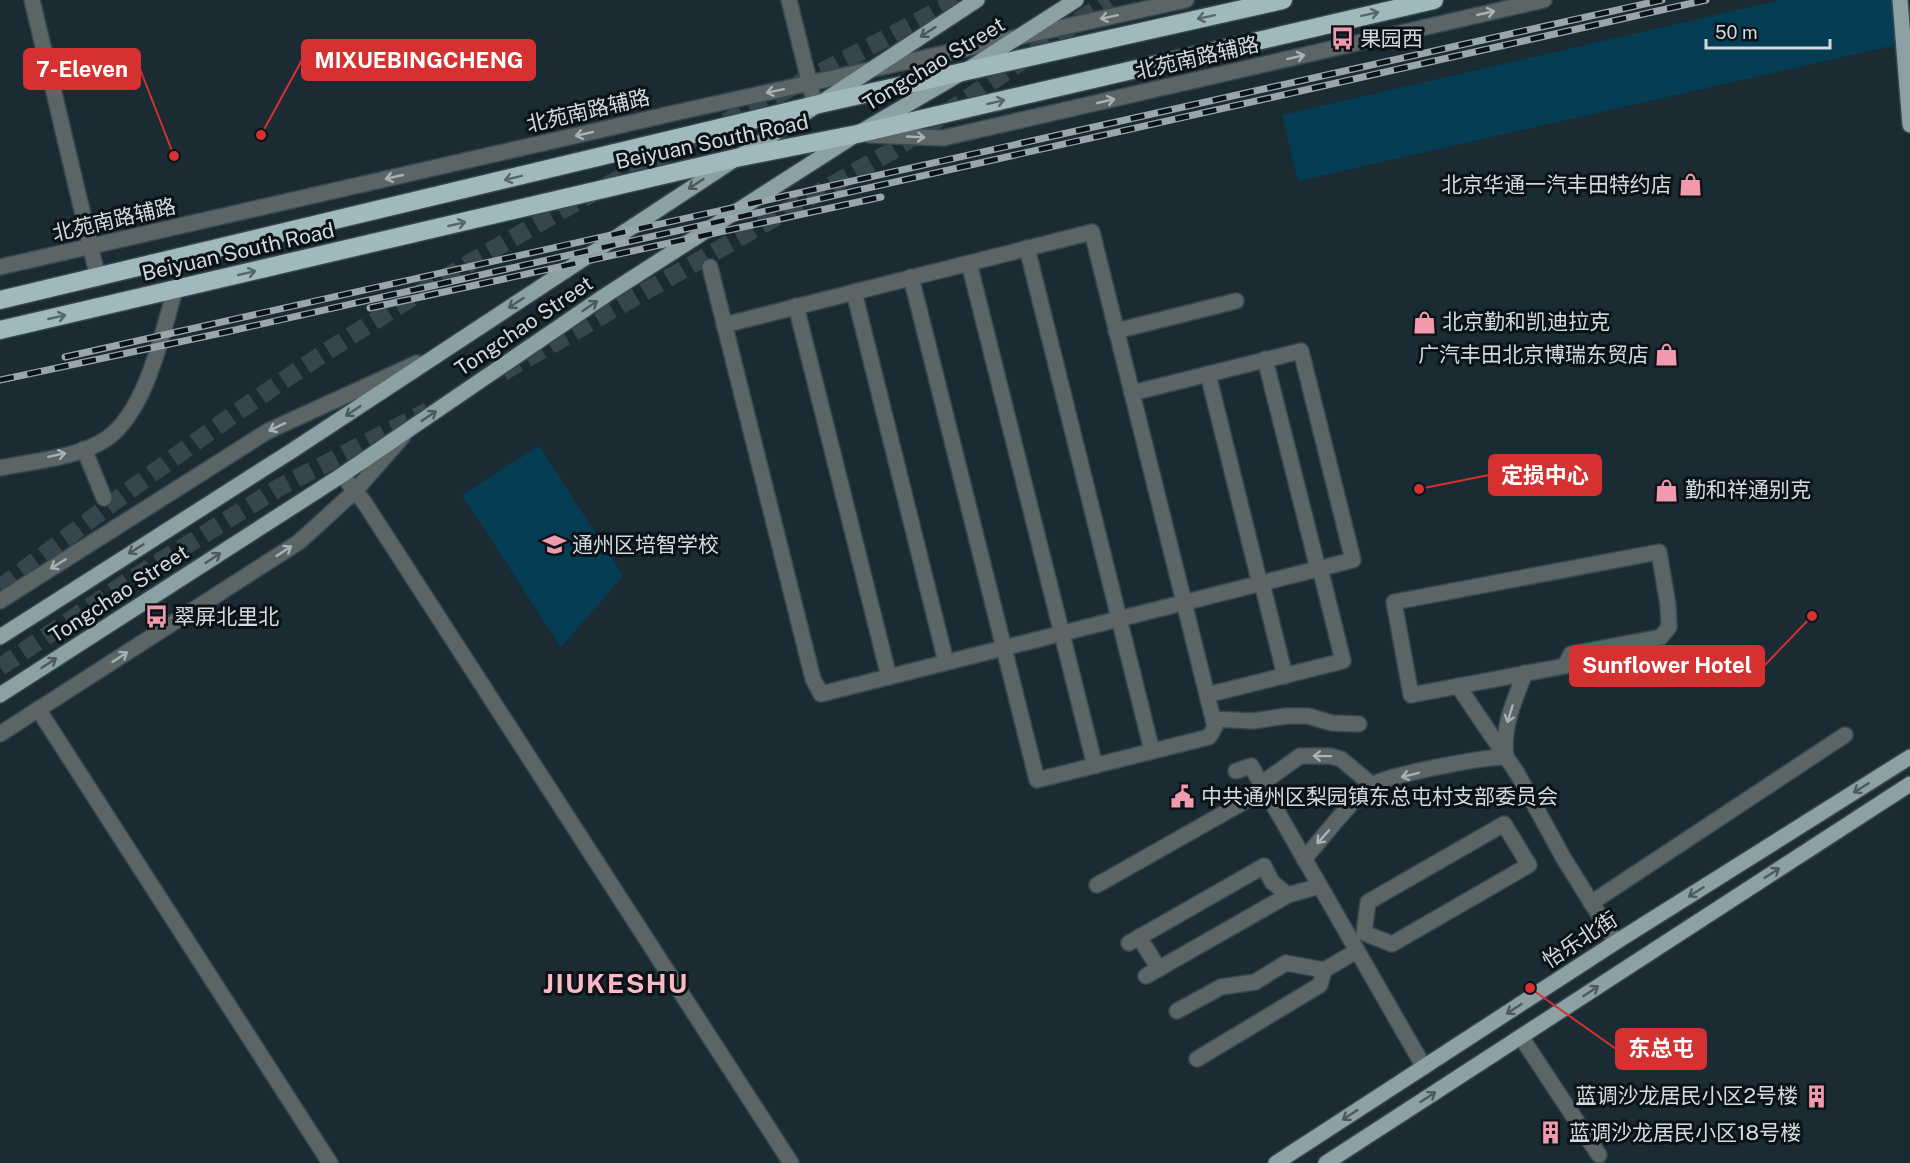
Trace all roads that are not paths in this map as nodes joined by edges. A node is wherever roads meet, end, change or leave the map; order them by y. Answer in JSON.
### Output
{"nodes":[{"id":1,"x":32,"y":0,"type":"edge"},
{"id":2,"x":789,"y":0,"type":"edge"},
{"id":3,"x":977,"y":0,"type":"edge"},
{"id":4,"x":1076,"y":0,"type":"edge"},
{"id":5,"x":1186,"y":0,"type":"edge"},
{"id":6,"x":1284,"y":0,"type":"edge"},
{"id":7,"x":1434,"y":0,"type":"edge"},
{"id":8,"x":1544,"y":0,"type":"edge"},
{"id":9,"x":1900,"y":0,"type":"edge"},
{"id":10,"x":1020,"y":37,"type":"junction"},
{"id":11,"x":970,"y":68,"type":"junction"},
{"id":12,"x":868,"y":70,"type":"junction"},
{"id":13,"x":809,"y":83,"type":"junction"},
{"id":14,"x":814,"y":105,"type":"junction"},
{"id":15,"x":1910,"y":125,"type":"edge"},
{"id":16,"x":857,"y":134,"type":"junction"},
{"id":17,"x":736,"y":158,"type":"junction"},
{"id":18,"x":91,"y":247,"type":"junction"},
{"id":19,"x":1027,"y":248,"type":"junction"},
{"id":20,"x":969,"y":263,"type":"junction"},
{"id":21,"x":0,"y":267,"type":"edge"},
{"id":22,"x":710,"y":267,"type":"dead end"},
{"id":23,"x":911,"y":277,"type":"junction"},
{"id":24,"x":98,"y":278,"type":"junction"},
{"id":25,"x":175,"y":290,"type":"junction"},
{"id":26,"x":854,"y":292,"type":"junction"},
{"id":27,"x":0,"y":300,"type":"edge"},
{"id":28,"x":1236,"y":301,"type":"dead end"},
{"id":29,"x":796,"y":306,"type":"junction"},
{"id":30,"x":724,"y":325,"type":"junction"},
{"id":31,"x":0,"y":330,"type":"edge"},
{"id":32,"x":1116,"y":331,"type":"junction"},
{"id":33,"x":444,"y":350,"type":"junction"},
{"id":34,"x":1265,"y":360,"type":"junction"},
{"id":35,"x":1208,"y":374,"type":"junction"},
{"id":36,"x":1132,"y":393,"type":"junction"},
{"id":37,"x":408,"y":431,"type":"junction"},
{"id":38,"x":84,"y":449,"type":"junction"},
{"id":39,"x":0,"y":468,"type":"edge"},
{"id":40,"x":342,"y":475,"type":"junction"},
{"id":41,"x":355,"y":491,"type":"junction"},
{"id":42,"x":104,"y":498,"type":"dead end"},
{"id":43,"x":1319,"y":569,"type":"junction"},
{"id":44,"x":1261,"y":583,"type":"junction"},
{"id":45,"x":0,"y":601,"type":"edge"},
{"id":46,"x":1184,"y":603,"type":"junction"},
{"id":47,"x":1119,"y":619,"type":"junction"},
{"id":48,"x":1062,"y":633,"type":"junction"},
{"id":49,"x":0,"y":638,"type":"edge"},
{"id":50,"x":1004,"y":648,"type":"junction"},
{"id":51,"x":946,"y":662,"type":"junction"},
{"id":52,"x":1525,"y":673,"type":"junction"},
{"id":53,"x":1285,"y":676,"type":"junction"},
{"id":54,"x":889,"y":677,"type":"junction"},
{"id":55,"x":1458,"y":686,"type":"junction"},
{"id":56,"x":5,"y":692,"type":"edge"},
{"id":57,"x":1207,"y":695,"type":"junction"},
{"id":58,"x":0,"y":702,"type":"edge"},
{"id":59,"x":38,"y":709,"type":"junction"},
{"id":60,"x":1213,"y":719,"type":"junction"},
{"id":61,"x":1359,"y":724,"type":"dead end"},
{"id":62,"x":0,"y":734,"type":"edge"},
{"id":63,"x":1845,"y":735,"type":"dead end"},
{"id":64,"x":1152,"y":751,"type":"junction"},
{"id":65,"x":1506,"y":757,"type":"junction"},
{"id":66,"x":1910,"y":757,"type":"edge"},
{"id":67,"x":1095,"y":766,"type":"junction"},
{"id":68,"x":1236,"y":771,"type":"dead end"},
{"id":69,"x":1371,"y":784,"type":"junction"},
{"id":70,"x":1910,"y":784,"type":"edge"},
{"id":71,"x":1263,"y":787,"type":"junction"},
{"id":72,"x":1304,"y":859,"type":"junction"},
{"id":73,"x":1097,"y":885,"type":"dead end"},
{"id":74,"x":1320,"y":886,"type":"junction"},
{"id":75,"x":1288,"y":895,"type":"junction"},
{"id":76,"x":1591,"y":903,"type":"junction"},
{"id":77,"x":1358,"y":942,"type":"junction"},
{"id":78,"x":1616,"y":942,"type":"junction"},
{"id":79,"x":1324,"y":970,"type":"junction"},
{"id":80,"x":1177,"y":1011,"type":"dead end"},
{"id":81,"x":1521,"y":1036,"type":"junction"},
{"id":82,"x":1197,"y":1059,"type":"dead end"},
{"id":83,"x":1424,"y":1067,"type":"junction"},
{"id":84,"x":1599,"y":1155,"type":"dead end"},
{"id":85,"x":330,"y":1163,"type":"edge"},
{"id":86,"x":791,"y":1163,"type":"edge"},
{"id":87,"x":1276,"y":1163,"type":"edge"},
{"id":88,"x":1326,"y":1163,"type":"edge"}],
"edges":[{"from":1,"to":18,"type":"street"},
{"from":2,"to":13,"type":"street"},
{"from":3,"to":12,"type":"main road","name":"Tongchao Street","one_way":true},
{"from":4,"to":10,"type":"main road","name":"Tongchao Street"},
{"from":5,"to":10,"type":"street","name":"北苑南路辅路","one_way":true},
{"from":6,"to":11,"type":"highway","name":"Beiyuan South Road","one_way":true},
{"from":16,"to":7,"type":"highway","name":"Beiyuan South Road","one_way":true},
{"from":16,"to":8,"type":"street","name":"北苑南路辅路","one_way":true},
{"from":9,"to":15,"type":"main road"},
{"from":10,"to":11,"type":"main road","name":"Tongchao Street"},
{"from":10,"to":12,"type":"street","name":"北苑南路辅路"},
{"from":11,"to":14,"type":"highway","name":"Beiyuan South Road"},
{"from":11,"to":16,"type":"main road","name":"Tongchao Street"},
{"from":12,"to":13,"type":"street","name":"北苑南路辅路"},
{"from":12,"to":14,"type":"main road","name":"Tongchao Street"},
{"from":13,"to":14,"type":"street"},
{"from":13,"to":18,"type":"street","name":"北苑南路辅路","one_way":true},
{"from":14,"to":17,"type":"main road","name":"Tongchao Street"},
{"from":14,"to":24,"type":"highway","name":"Beiyuan South Road","one_way":true},
{"from":16,"to":17,"type":"highway","name":"Beiyuan South Road"},
{"from":37,"to":16,"type":"main road","name":"Tongchao Street","one_way":true},
{"from":25,"to":17,"type":"highway","name":"Beiyuan South Road","one_way":true},
{"from":17,"to":33,"type":"main road","name":"Tongchao Street","one_way":true},
{"from":18,"to":21,"type":"street","name":"北苑南路辅路"},
{"from":18,"to":24,"type":"street"},
{"from":19,"to":20,"type":"street"},
{"from":19,"to":32,"type":"street"},
{"from":19,"to":47,"type":"street"},
{"from":20,"to":23,"type":"street"},
{"from":20,"to":48,"type":"street"},
{"from":22,"to":30,"type":"street"},
{"from":23,"to":26,"type":"street"},
{"from":23,"to":50,"type":"street"},
{"from":24,"to":27,"type":"highway","name":"Beiyuan South Road"},
{"from":31,"to":25,"type":"highway","name":"Beiyuan South Road","one_way":true},
{"from":25,"to":38,"type":"street"},
{"from":26,"to":29,"type":"street"},
{"from":26,"to":51,"type":"street"},
{"from":28,"to":32,"type":"street"},
{"from":29,"to":30,"type":"street"},
{"from":29,"to":54,"type":"street"},
{"from":30,"to":54,"type":"street"},
{"from":32,"to":36,"type":"street"},
{"from":33,"to":45,"type":"street","one_way":true},
{"from":33,"to":49,"type":"main road","name":"Tongchao Street","one_way":true},
{"from":34,"to":35,"type":"street"},
{"from":34,"to":43,"type":"street"},
{"from":34,"to":43,"type":"street"},
{"from":35,"to":36,"type":"street"},
{"from":35,"to":44,"type":"street"},
{"from":36,"to":46,"type":"street"},
{"from":37,"to":40,"type":"main road","name":"Tongchao Street"},
{"from":37,"to":41,"type":"street"},
{"from":39,"to":38,"type":"street","one_way":true},
{"from":38,"to":42,"type":"street"},
{"from":40,"to":41,"type":"street"},
{"from":56,"to":40,"type":"main road","name":"Tongchao Street","one_way":true},
{"from":59,"to":41,"type":"street","one_way":true},
{"from":41,"to":86,"type":"street"},
{"from":43,"to":44,"type":"street"},
{"from":43,"to":53,"type":"street"},
{"from":44,"to":46,"type":"street"},
{"from":44,"to":53,"type":"street"},
{"from":46,"to":47,"type":"street"},
{"from":46,"to":57,"type":"street"},
{"from":47,"to":48,"type":"street"},
{"from":47,"to":64,"type":"street"},
{"from":48,"to":50,"type":"street"},
{"from":48,"to":67,"type":"street"},
{"from":50,"to":51,"type":"street"},
{"from":50,"to":67,"type":"street"},
{"from":51,"to":54,"type":"street"},
{"from":52,"to":55,"type":"street"},
{"from":52,"to":55,"type":"street"},
{"from":52,"to":65,"type":"street","one_way":true},
{"from":53,"to":57,"type":"street"},
{"from":55,"to":65,"type":"street"},
{"from":56,"to":58,"type":"street"},
{"from":57,"to":60,"type":"street"},
{"from":59,"to":62,"type":"street"},
{"from":59,"to":85,"type":"street"},
{"from":60,"to":61,"type":"street"},
{"from":60,"to":64,"type":"street"},
{"from":63,"to":76,"type":"street"},
{"from":64,"to":67,"type":"street"},
{"from":65,"to":69,"type":"street","one_way":true},
{"from":65,"to":76,"type":"street"},
{"from":66,"to":78,"type":"main road","name":"怡乐北街","one_way":true},
{"from":68,"to":71,"type":"street"},
{"from":69,"to":71,"type":"street","one_way":true},
{"from":69,"to":72,"type":"street","one_way":true},
{"from":81,"to":70,"type":"main road","one_way":true},
{"from":71,"to":72,"type":"street"},
{"from":71,"to":73,"type":"street"},
{"from":72,"to":74,"type":"street"},
{"from":74,"to":75,"type":"street"},
{"from":74,"to":77,"type":"street"},
{"from":75,"to":75,"type":"street"},
{"from":76,"to":78,"type":"street"},
{"from":77,"to":77,"type":"street"},
{"from":77,"to":79,"type":"street"},
{"from":77,"to":83,"type":"street"},
{"from":78,"to":83,"type":"main road","name":"怡乐北街","one_way":true},
{"from":79,"to":80,"type":"street"},
{"from":79,"to":82,"type":"street"},
{"from":81,"to":84,"type":"street"},
{"from":88,"to":81,"type":"main road","one_way":true},
{"from":83,"to":87,"type":"main road","name":"怡乐北街","one_way":true}]}
